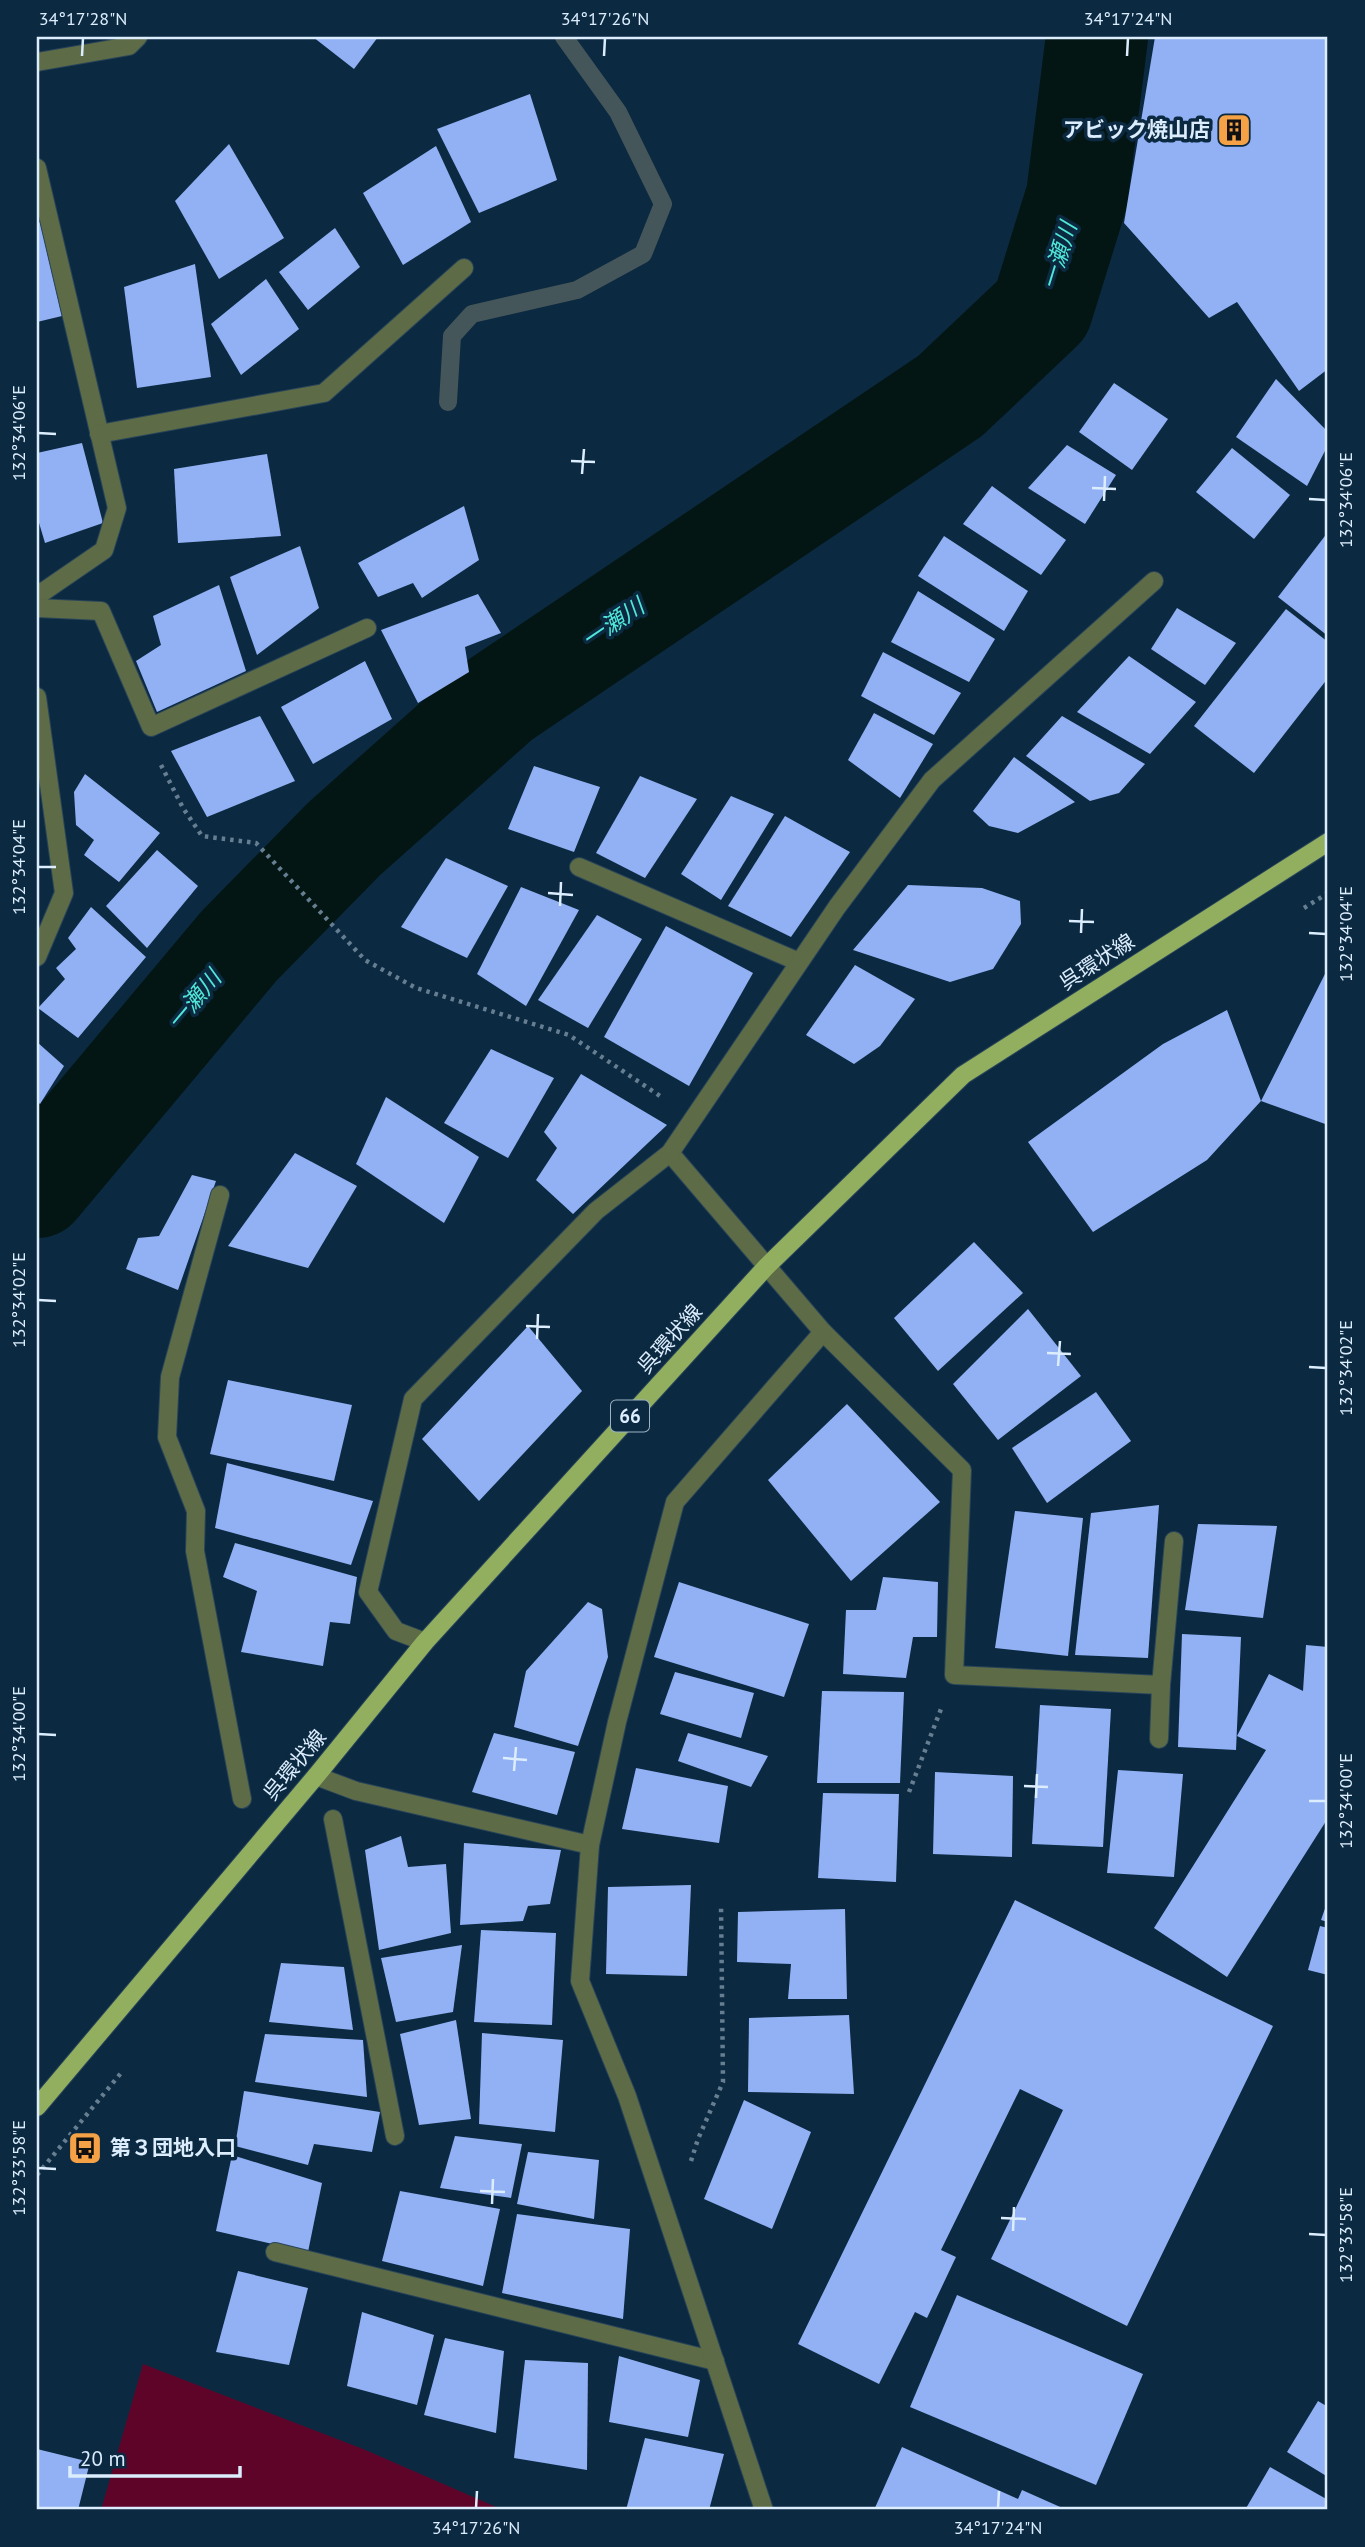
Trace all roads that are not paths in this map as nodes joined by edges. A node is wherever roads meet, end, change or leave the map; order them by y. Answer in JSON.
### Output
{"nodes":[{"id":1,"x":138,"y":37,"type":"edge"},
{"id":2,"x":37,"y":62,"type":"edge"},
{"id":3,"x":37,"y":168,"type":"edge"},
{"id":4,"x":464,"y":268,"type":"dead end"},
{"id":5,"x":99,"y":434,"type":"junction"},
{"id":6,"x":1154,"y":580,"type":"dead end"},
{"id":7,"x":37,"y":596,"type":"edge"},
{"id":8,"x":37,"y":608,"type":"edge"},
{"id":9,"x":367,"y":628,"type":"dead end"},
{"id":10,"x":37,"y":697,"type":"edge"},
{"id":11,"x":1328,"y":842,"type":"edge"},
{"id":12,"x":579,"y":867,"type":"dead end"},
{"id":13,"x":37,"y":957,"type":"edge"},
{"id":14,"x":799,"y":962,"type":"junction"},
{"id":15,"x":670,"y":1153,"type":"junction"},
{"id":16,"x":220,"y":1195,"type":"dead end"},
{"id":17,"x":766,"y":1267,"type":"junction"},
{"id":18,"x":823,"y":1332,"type":"junction"},
{"id":19,"x":1174,"y":1541,"type":"dead end"},
{"id":20,"x":425,"y":1642,"type":"junction"},
{"id":21,"x":1161,"y":1685,"type":"junction"},
{"id":22,"x":1159,"y":1738,"type":"dead end"},
{"id":23,"x":316,"y":1776,"type":"junction"},
{"id":24,"x":242,"y":1799,"type":"dead end"},
{"id":25,"x":333,"y":1819,"type":"dead end"},
{"id":26,"x":590,"y":1844,"type":"junction"},
{"id":27,"x":37,"y":2106,"type":"edge"},
{"id":28,"x":395,"y":2136,"type":"dead end"},
{"id":29,"x":275,"y":2252,"type":"dead end"},
{"id":30,"x":715,"y":2361,"type":"junction"},
{"id":31,"x":764,"y":2510,"type":"edge"}],
"edges":[{"from":1,"to":2,"type":"street"},
{"from":3,"to":5,"type":"street"},
{"from":4,"to":5,"type":"street"},
{"from":5,"to":7,"type":"street"},
{"from":6,"to":14,"type":"street"},
{"from":8,"to":9,"type":"street"},
{"from":10,"to":13,"type":"street"},
{"from":11,"to":17,"type":"main road","name":"呉環状線","number":"66"},
{"from":12,"to":14,"type":"street"},
{"from":14,"to":15,"type":"street"},
{"from":15,"to":17,"type":"street"},
{"from":15,"to":20,"type":"street"},
{"from":16,"to":24,"type":"street"},
{"from":17,"to":18,"type":"street"},
{"from":17,"to":20,"type":"main road","name":"呉環状線","number":"66"},
{"from":18,"to":21,"type":"street"},
{"from":18,"to":26,"type":"street"},
{"from":19,"to":21,"type":"street"},
{"from":20,"to":23,"type":"main road","name":"呉環状線","number":"66"},
{"from":21,"to":22,"type":"street"},
{"from":23,"to":26,"type":"street"},
{"from":23,"to":27,"type":"main road","name":"呉環状線","number":"66"},
{"from":25,"to":28,"type":"street"},
{"from":26,"to":30,"type":"street"},
{"from":29,"to":30,"type":"street"},
{"from":30,"to":31,"type":"street"}]}
